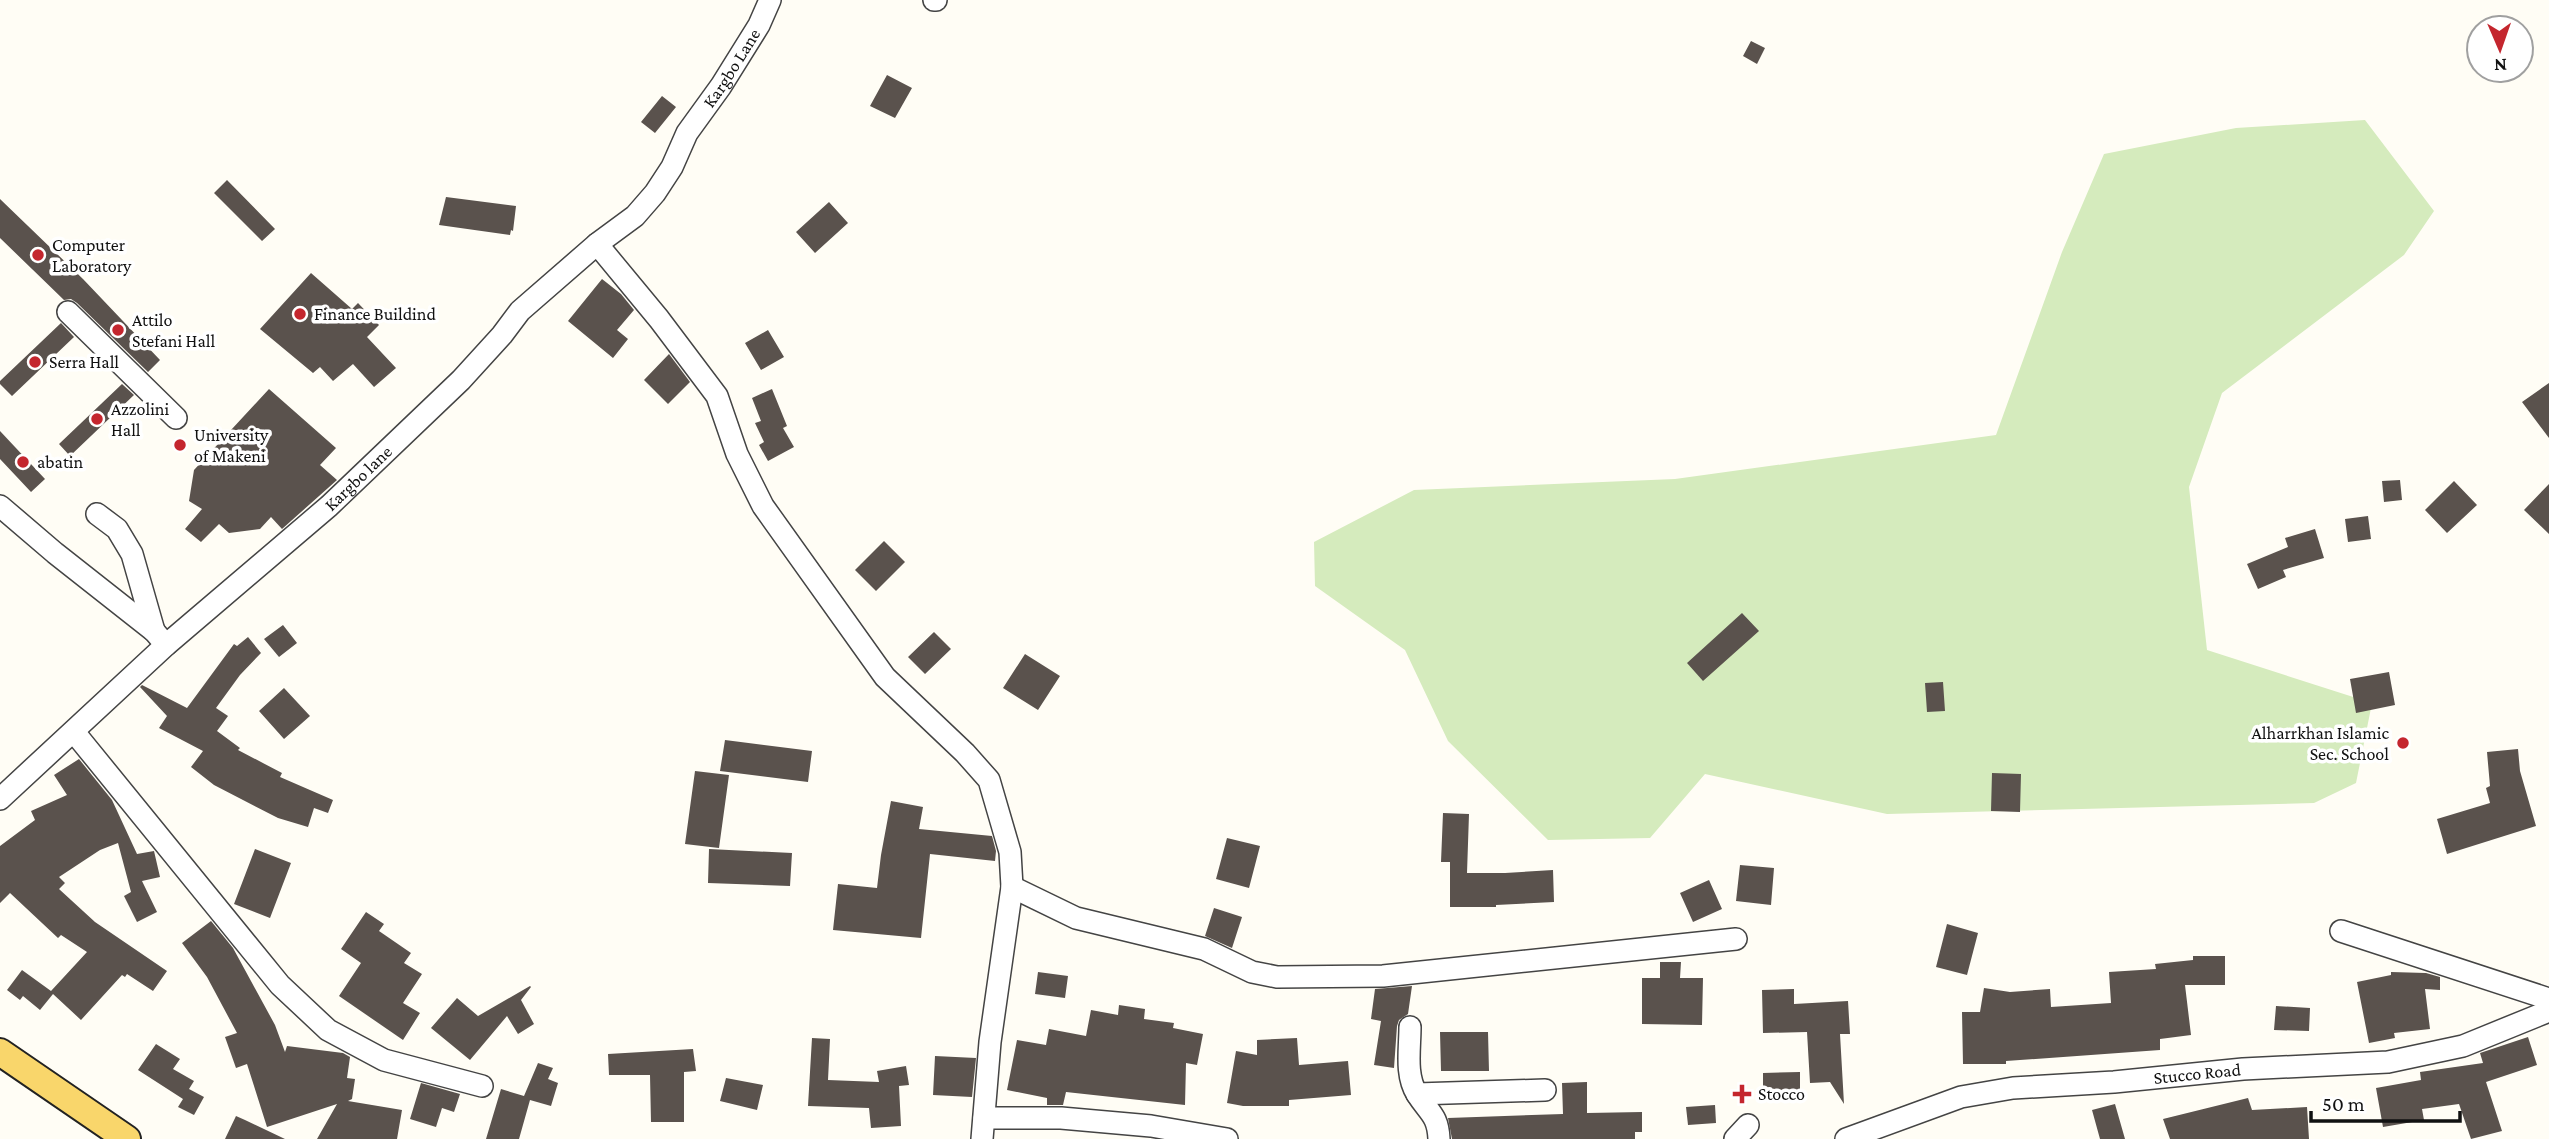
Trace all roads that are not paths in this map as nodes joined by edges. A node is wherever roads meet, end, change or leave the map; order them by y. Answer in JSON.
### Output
{"nodes":[{"id":1,"x":770,"y":0,"type":"edge"},
{"id":2,"x":687,"y":133,"type":"joint"},
{"id":3,"x":597,"y":244,"type":"junction"},
{"id":4,"x":68,"y":312,"type":"dead end"},
{"id":5,"x":176,"y":418,"type":"dead end"},
{"id":6,"x":0,"y":506,"type":"edge"},
{"id":7,"x":97,"y":514,"type":"dead end"},
{"id":8,"x":160,"y":638,"type":"junction"},
{"id":9,"x":74,"y":732,"type":"junction"},
{"id":10,"x":0,"y":799,"type":"edge"},
{"id":11,"x":1012,"y":887,"type":"junction"},
{"id":12,"x":2341,"y":931,"type":"dead end"},
{"id":13,"x":1736,"y":939,"type":"dead end"},
{"id":14,"x":2549,"y":999,"type":"edge"},
{"id":15,"x":2549,"y":1011,"type":"edge"},
{"id":16,"x":1410,"y":1027,"type":"dead end"},
{"id":17,"x":0,"y":1052,"type":"edge"},
{"id":18,"x":482,"y":1086,"type":"dead end"},
{"id":19,"x":1545,"y":1090,"type":"dead end"},
{"id":20,"x":1417,"y":1094,"type":"junction"},
{"id":21,"x":983,"y":1128,"type":"edge"},
{"id":22,"x":127,"y":1139,"type":"edge"},
{"id":23,"x":1227,"y":1139,"type":"edge"},
{"id":24,"x":1439,"y":1139,"type":"edge"},
{"id":25,"x":1846,"y":1139,"type":"edge"}],
"edges":[{"from":1,"to":2,"type":"street","name":"Kargbo Lane"},
{"from":2,"to":3,"type":"street","name":"Kargbo lane"},
{"from":3,"to":8,"type":"street","name":"Kargbo lane"},
{"from":3,"to":11,"type":"street"},
{"from":4,"to":5,"type":"street"},
{"from":6,"to":8,"type":"street"},
{"from":7,"to":8,"type":"street"},
{"from":8,"to":9,"type":"street","name":"Kargbo lane"},
{"from":9,"to":10,"type":"street","name":"Kargbo lane"},
{"from":9,"to":18,"type":"street"},
{"from":11,"to":13,"type":"street"},
{"from":11,"to":21,"type":"street"},
{"from":12,"to":14,"type":"street"},
{"from":15,"to":25,"type":"street","name":"Stucco Road"},
{"from":16,"to":20,"type":"street"},
{"from":17,"to":22,"type":"main road"},
{"from":19,"to":20,"type":"street"},
{"from":20,"to":24,"type":"street"},
{"from":21,"to":23,"type":"street"}]}
